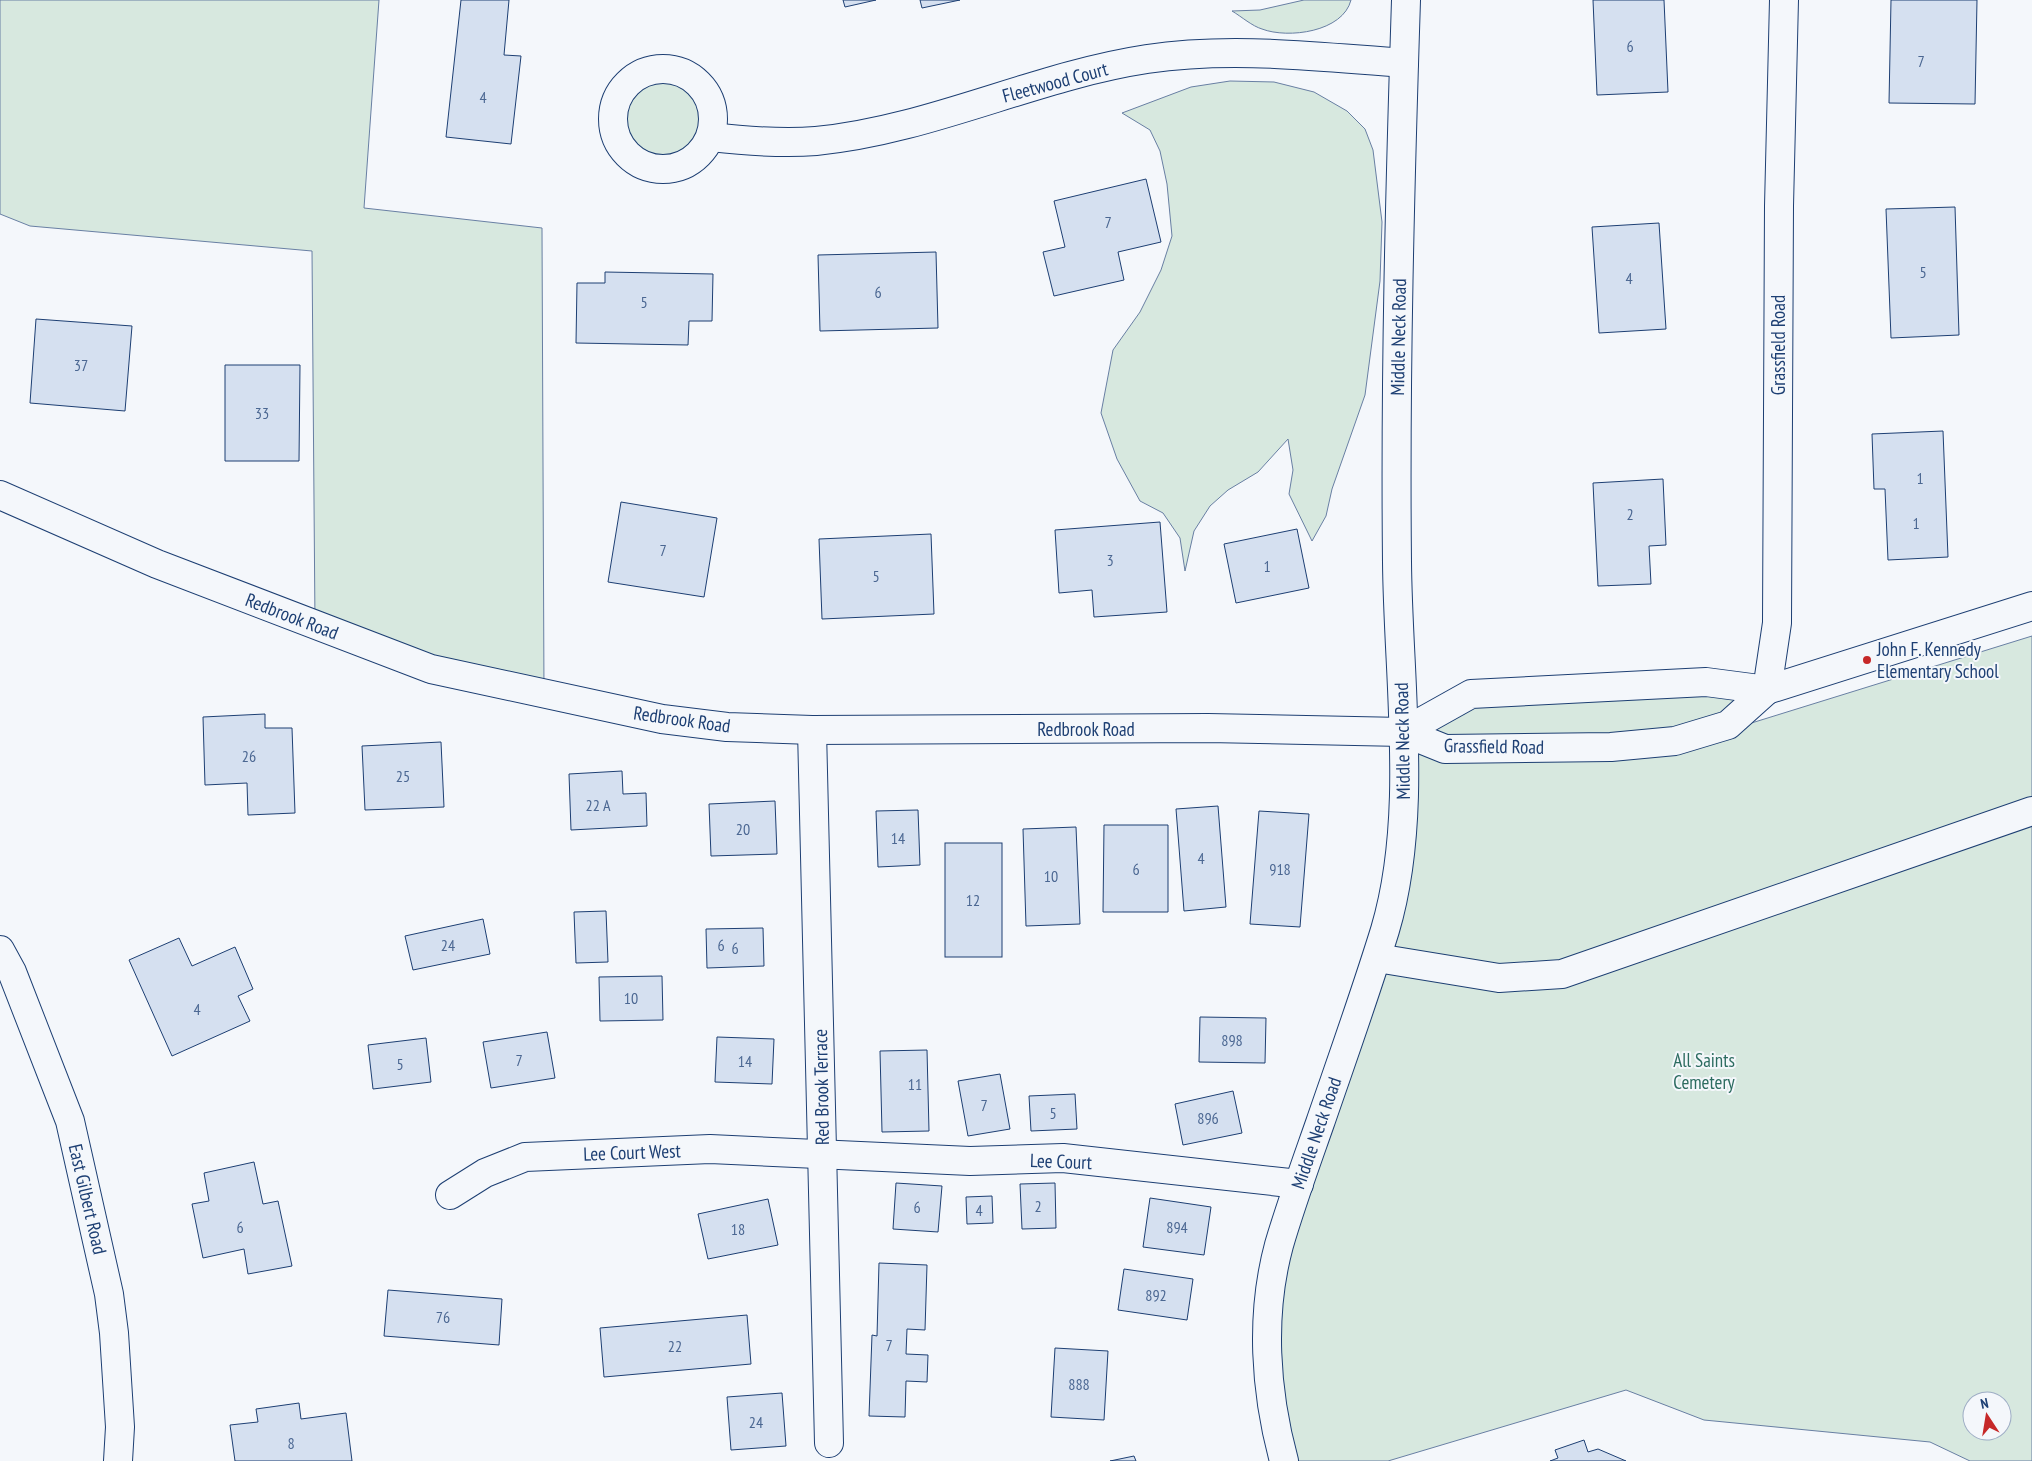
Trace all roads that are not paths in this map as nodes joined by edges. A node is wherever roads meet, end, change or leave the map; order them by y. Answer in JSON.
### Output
{"nodes":[{"id":1,"x":1406,"y":0,"type":"edge"},
{"id":2,"x":1784,"y":0,"type":"edge"},
{"id":3,"x":1404,"y":63,"type":"junction"},
{"id":4,"x":711,"y":137,"type":"dead end"},
{"id":5,"x":0,"y":495,"type":"edge"},
{"id":6,"x":2032,"y":606,"type":"edge"},
{"id":7,"x":1767,"y":690,"type":"junction"},
{"id":8,"x":812,"y":730,"type":"junction"},
{"id":9,"x":1403,"y":732,"type":"junction"},
{"id":10,"x":2032,"y":810,"type":"edge"},
{"id":11,"x":0,"y":950,"type":"edge"},
{"id":12,"x":1376,"y":958,"type":"junction"},
{"id":13,"x":823,"y":1155,"type":"junction"},
{"id":14,"x":1298,"y":1184,"type":"junction"},
{"id":15,"x":450,"y":1195,"type":"dead end"},
{"id":16,"x":829,"y":1443,"type":"dead end"},
{"id":17,"x":118,"y":1461,"type":"edge"},
{"id":18,"x":1284,"y":1461,"type":"edge"}],
"edges":[{"from":1,"to":3,"type":"street","name":"Middle Neck Road"},
{"from":2,"to":7,"type":"street","name":"Grassfield Road"},
{"from":3,"to":4,"type":"street","name":"Fleetwood Court"},
{"from":3,"to":9,"type":"street","name":"Middle Neck Road"},
{"from":5,"to":8,"type":"street","name":"Redbrook Road"},
{"from":6,"to":7,"type":"street"},
{"from":7,"to":9,"type":"street","name":"Grassfield Road"},
{"from":7,"to":9,"type":"street","name":"Grassfield Road"},
{"from":8,"to":9,"type":"street","name":"Redbrook Road"},
{"from":8,"to":13,"type":"street","name":"Red Brook Terrace"},
{"from":9,"to":12,"type":"street","name":"Middle Neck Road"},
{"from":10,"to":12,"type":"street"},
{"from":11,"to":17,"type":"street","name":"East Gilbert Road"},
{"from":12,"to":14,"type":"street","name":"Middle Neck Road"},
{"from":13,"to":14,"type":"street","name":"Lee Court"},
{"from":13,"to":15,"type":"street","name":"Lee Court West"},
{"from":13,"to":16,"type":"street","name":"Red Brook Terrace"},
{"from":14,"to":18,"type":"street","name":"Middle Neck Road"}]}
